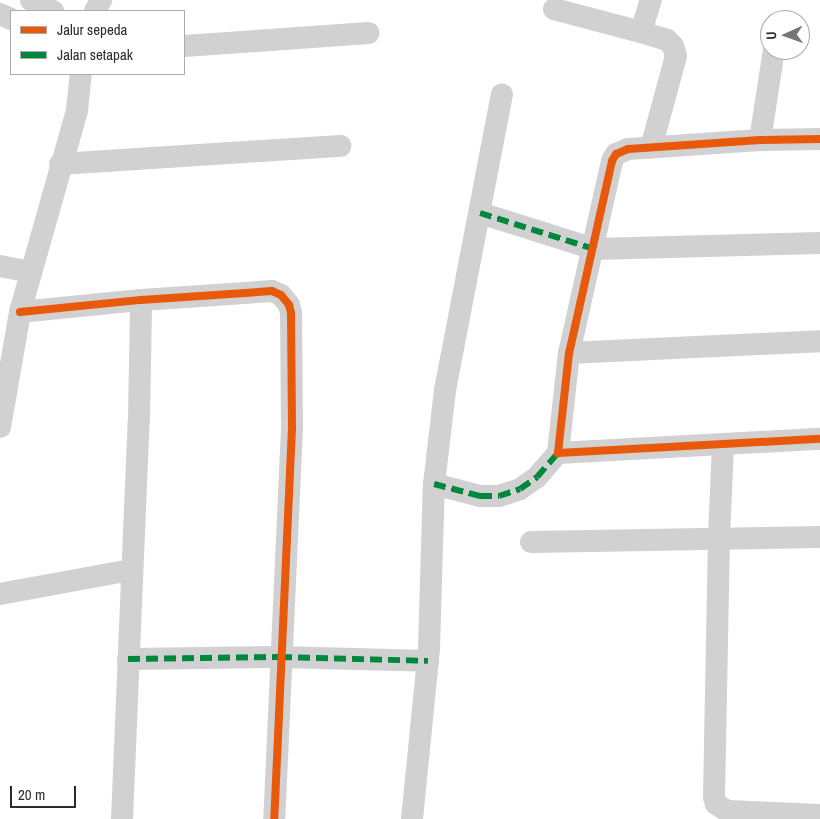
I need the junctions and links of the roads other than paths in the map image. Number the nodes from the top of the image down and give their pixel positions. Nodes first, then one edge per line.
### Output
1 (31, 0) edge
2 (651, 0) edge
3 (554, 9) dead end
4 (51, 10) edge
5 (641, 32) junction
6 (369, 33) dead end
7 (185, 46) edge
8 (772, 60) edge
9 (81, 75) edge
10 (502, 94) dead end
11 (820, 138) edge
12 (760, 140) junction
13 (340, 146) dead end
14 (651, 148) junction
15 (60, 164) junction
16 (480, 213) junction
17 (820, 242) edge
18 (594, 249) junction
19 (0, 266) edge
20 (30, 272) junction
21 (141, 300) junction
22 (20, 312) junction
23 (820, 341) edge
24 (569, 352) junction
25 (0, 427) edge
26 (820, 440) edge
27 (723, 445) junction
28 (558, 453) junction
29 (434, 484) junction
30 (719, 537) junction
31 (820, 537) edge
32 (531, 542) dead end
33 (131, 570) junction
34 (0, 594) edge
35 (280, 657) junction
36 (128, 659) junction
37 (428, 661) junction
38 (820, 813) edge
39 (122, 819) edge
40 (274, 819) edge
41 (412, 819) edge

1 - 4 street
2 - 5 street
3 - 5 street
5 - 14 street
6 - 7 street
8 - 12 street
9 - 15 street
10 - 16 street
11 - 12 street
12 - 14 street
13 - 15 street
14 - 18 street
15 - 20 street
16 - 18 street
16 - 29 street
17 - 18 street
18 - 24 street
19 - 20 street
20 - 22 street
21 - 22 street
21 - 33 street
21 - 35 street
22 - 25 street
23 - 24 street
24 - 28 street
26 - 27 street
27 - 28 street
27 - 30 street
28 - 29 street
29 - 37 street
30 - 31 street
30 - 32 street
30 - 38 street
33 - 34 street
33 - 36 street
35 - 36 street
35 - 37 street
35 - 40 street
36 - 39 street
37 - 41 street

